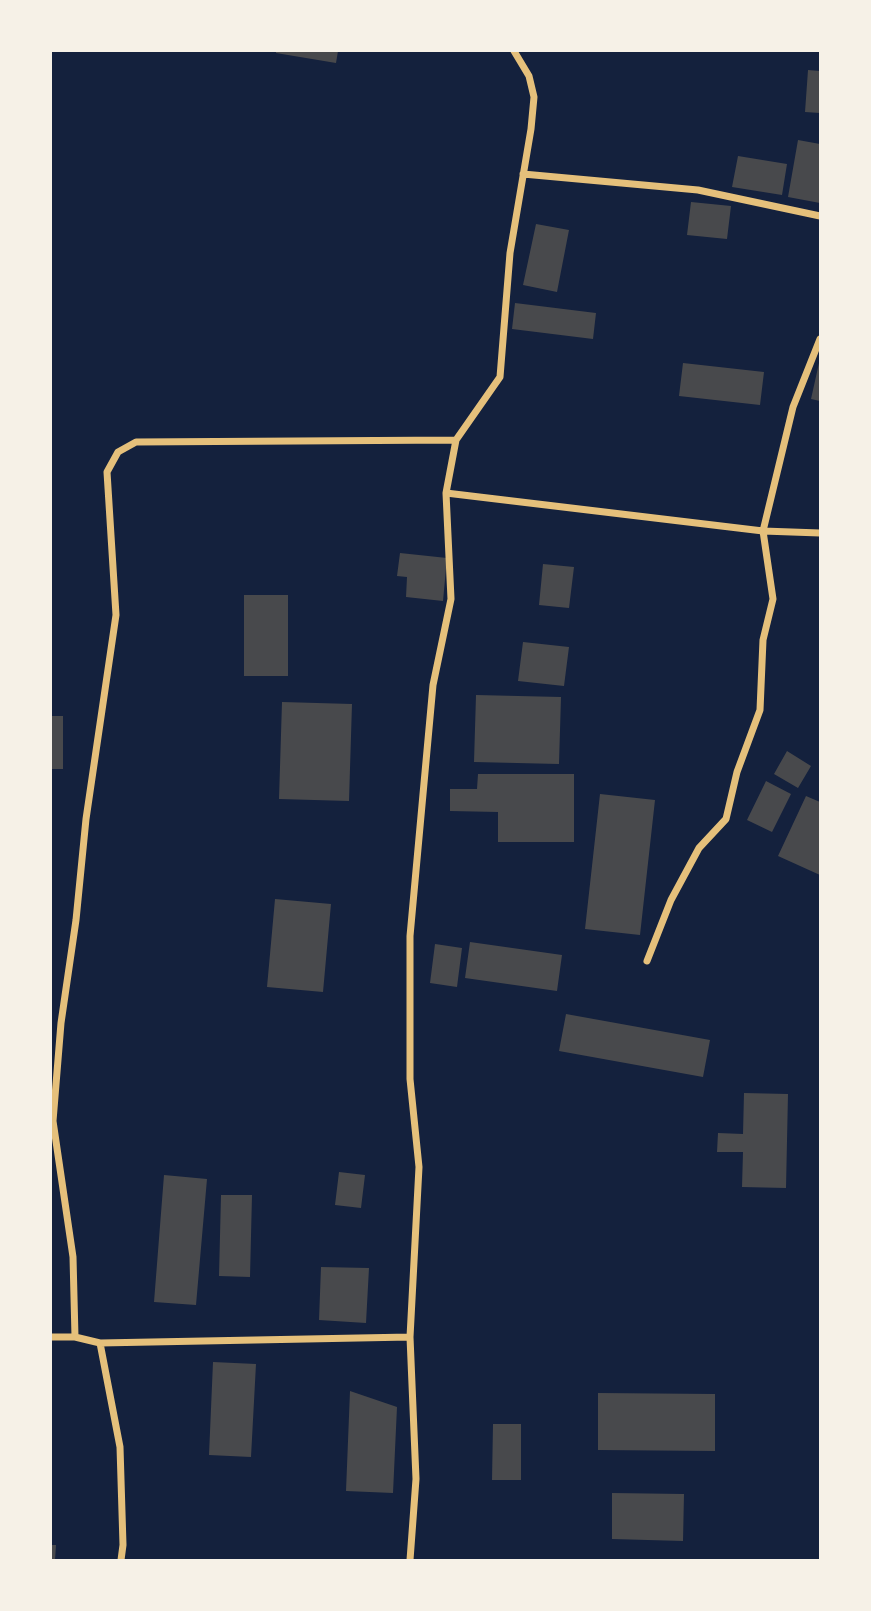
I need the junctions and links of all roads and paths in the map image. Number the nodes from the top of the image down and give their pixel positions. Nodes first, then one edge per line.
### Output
1 (514, 51) edge
2 (523, 174) junction
3 (820, 216) edge
4 (820, 339) edge
5 (456, 440) junction
6 (446, 493) junction
7 (764, 531) junction
8 (820, 533) edge
9 (647, 961) dead end
10 (51, 1023) edge
11 (61, 1023) junction
12 (51, 1337) edge
13 (75, 1337) junction
14 (410, 1337) junction
15 (100, 1343) junction
16 (121, 1560) edge
17 (410, 1560) edge

1 - 2 street
2 - 3 street
2 - 5 street
4 - 7 street
5 - 6 street
5 - 11 street
6 - 7 street
6 - 14 street
7 - 8 street
7 - 9 street
10 - 11 street
11 - 13 street
12 - 13 street
13 - 15 street
14 - 15 street
14 - 17 street
15 - 16 street

